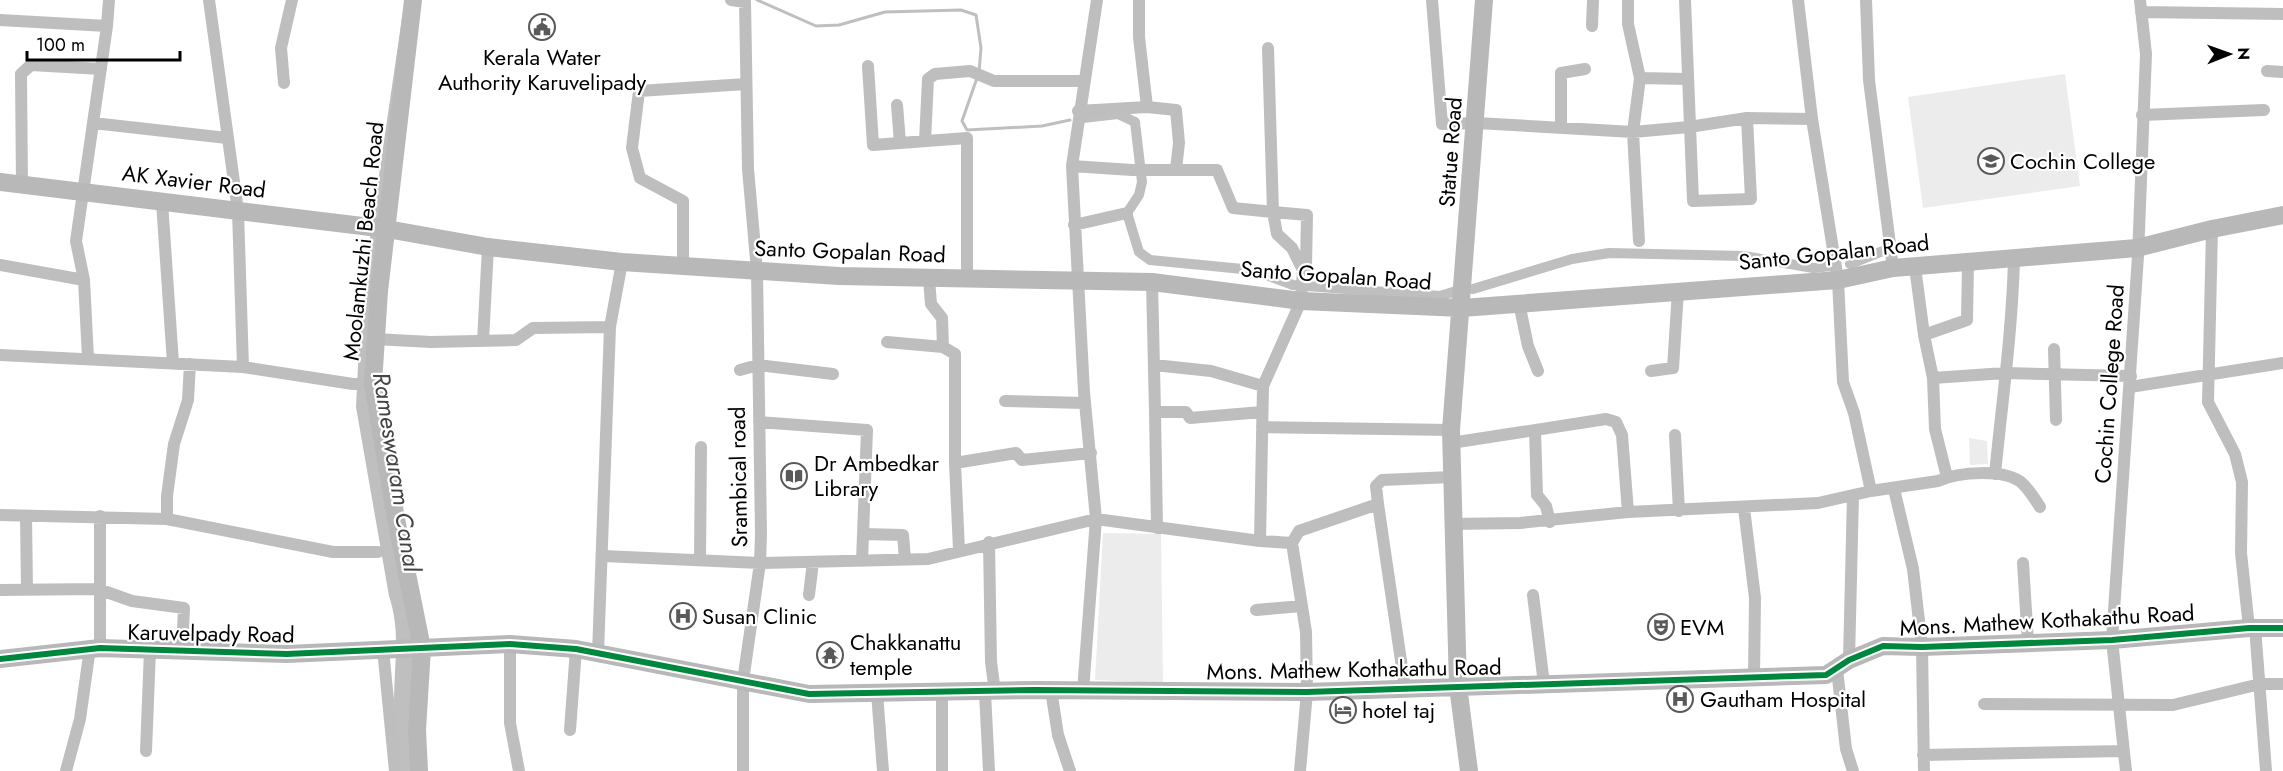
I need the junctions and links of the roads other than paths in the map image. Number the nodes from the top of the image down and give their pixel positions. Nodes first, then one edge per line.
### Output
1 (109, 0) edge
2 (209, 0) edge
3 (292, 0) edge
4 (413, 0) edge
5 (731, 0) edge
6 (1097, 0) edge
7 (1139, 0) edge
8 (1432, 0) edge
9 (1484, 0) edge
10 (1593, 0) edge
11 (1628, 0) edge
12 (1685, 0) edge
13 (1798, 0) edge
14 (1866, 0) edge
15 (2140, 6) edge
16 (2283, 14) edge
17 (0, 20) edge
18 (108, 26) junction
19 (1592, 26) dead end
20 (1268, 48) dead end
21 (868, 66) dead end
22 (101, 69) junction
23 (1585, 69) dead end
24 (2267, 71) dead end
25 (2283, 72) edge
26 (1640, 78) junction
27 (1687, 79) junction
28 (1084, 81) junction
29 (284, 83) dead end
30 (746, 84) junction
31 (897, 105) dead end
32 (1147, 107) junction
33 (2264, 110) dead end
34 (1078, 111) junction
35 (2142, 115) junction
36 (1747, 118) junction
37 (1812, 118) junction
38 (93, 123) junction
39 (1477, 123) junction
40 (1689, 127) junction
41 (1561, 128) junction
42 (1633, 132) junction
43 (227, 138) junction
44 (926, 141) junction
45 (900, 142) junction
46 (1072, 166) junction
47 (1176, 169) junction
48 (0, 182) edge
49 (22, 185) junction
50 (83, 192) junction
51 (162, 202) junction
52 (238, 211) junction
53 (1273, 212) junction
54 (1127, 213) dead end
55 (2283, 215) edge
56 (1074, 225) junction
57 (379, 229) junction
58 (2212, 229) junction
59 (1638, 241) dead end
60 (488, 247) junction
61 (2137, 248) junction
62 (2014, 260) junction
63 (622, 262) junction
64 (1968, 262) junction
65 (0, 265) edge
66 (683, 266) junction
67 (1306, 267) dead end
68 (1915, 267) junction
69 (1893, 268) junction
70 (758, 271) junction
71 (928, 279) junction
72 (84, 280) junction
73 (967, 280) junction
74 (1838, 280) junction
75 (1077, 281) junction
76 (1152, 282) junction
77 (1302, 290) junction
78 (1678, 291) junction
79 (1519, 303) junction
80 (1462, 308) junction
81 (610, 327) junction
82 (1924, 335) junction
83 (374, 339) junction
84 (483, 341) junction
85 (887, 342) dead end
86 (944, 347) junction
87 (2054, 349) dead end
88 (0, 355) edge
89 (88, 358) junction
90 (173, 363) junction
91 (2283, 363) edge
92 (190, 364) junction
93 (758, 365) junction
94 (1154, 365) junction
95 (243, 367) junction
96 (740, 370) dead end
97 (1538, 371) dead end
98 (1651, 371) dead end
99 (2005, 373) junction
100 (833, 374) dead end
101 (2055, 374) junction
102 (2208, 375) junction
103 (1933, 378) junction
104 (2131, 382) junction
105 (373, 384) junction
106 (1263, 386) junction
107 (1005, 401) dead end
108 (1085, 403) junction
109 (1155, 412) junction
110 (1262, 412) junction
111 (2056, 420) dead end
112 (759, 422) junction
113 (1262, 427) junction
114 (1535, 430) junction
115 (1675, 435) dead end
116 (1451, 436) junction
117 (701, 447) dead end
118 (1091, 453) junction
119 (955, 463) junction
120 (1995, 474) junction
121 (1452, 477) junction
122 (1947, 477) junction
123 (1894, 489) junction
124 (1871, 491) junction
125 (1853, 495) junction
126 (1378, 504) junction
127 (2040, 507) dead end
128 (1744, 508) junction
129 (1679, 511) junction
130 (1628, 512) junction
131 (0, 515) edge
132 (26, 516) junction
133 (100, 516) junction
134 (167, 519) junction
135 (1096, 519) junction
136 (1550, 522) junction
137 (1452, 524) junction
138 (1157, 528) junction
139 (863, 534) junction
140 (1260, 541) junction
141 (989, 542) junction
142 (1292, 543) junction
143 (959, 550) junction
144 (378, 552) dead end
145 (603, 556) junction
146 (700, 559) junction
147 (905, 560) junction
148 (862, 561) junction
149 (813, 562) junction
150 (2023, 562) dead end
151 (760, 563) junction
152 (98, 589) junction
153 (0, 590) edge
154 (27, 590) junction
155 (1533, 595) dead end
156 (809, 596) dead end
157 (1302, 606) junction
158 (1256, 610) dead end
159 (2252, 627) junction
160 (2283, 628) edge
161 (2112, 640) junction
162 (510, 644) junction
163 (2028, 644) junction
164 (1922, 647) junction
165 (95, 648) junction
166 (385, 649) junction
167 (420, 649) junction
168 (576, 649) junction
169 (150, 650) junction
170 (182, 651) junction
171 (598, 653) junction
172 (0, 659) edge
173 (1843, 664) junction
174 (1755, 677) junction
175 (743, 681) junction
176 (1544, 684) junction
177 (2260, 684) junction
178 (2283, 684) edge
179 (1458, 686) junction
180 (1404, 688) junction
181 (1051, 690) junction
182 (1083, 691) junction
183 (990, 692) junction
184 (1307, 692) junction
185 (877, 693) junction
186 (942, 693) junction
187 (2118, 703) junction
188 (1984, 704) dead end
189 (570, 730) dead end
190 (146, 751) dead end
191 (2123, 751) junction
192 (1923, 755) junction
193 (66, 771) edge
194 (395, 771) edge
195 (419, 771) edge
196 (519, 771) edge
197 (743, 771) edge
198 (883, 771) edge
199 (942, 771) edge
200 (990, 771) edge
201 (1070, 771) edge
202 (1300, 771) edge
203 (1469, 771) edge
204 (1853, 771) edge
205 (1924, 771) edge
206 (2126, 771) edge
207 (2266, 771) edge

1 - 18 street
2 - 43 street
3 - 29 street
4 - 57 street, Moolamkuzhi Beach Road
5 - 30 street, Srambical road
6 - 28 street
7 - 32 street
8 - 39 street
9 - 39 street, Statue Road
10 - 19 street
11 - 26 street
12 - 27 street
13 - 37 street
14 - 69 street
15 - 16 street
15 - 35 street, Cochin College Road
17 - 18 street
18 - 22 street
20 - 53 street
21 - 45 street
22 - 38 street
22 - 49 street
23 - 41 street
24 - 25 street
26 - 27 street
26 - 42 street
27 - 40 street
28 - 34 street
28 - 44 street
30 - 66 street
30 - 70 street, Srambical road
31 - 45 street
32 - 34 street
32 - 47 street
33 - 35 street
34 - 46 street
35 - 61 street, Cochin College Road
36 - 37 street
36 - 40 street
36 - 40 street
37 - 74 street
38 - 43 street
38 - 50 street
39 - 41 street
39 - 80 street, Statue Road
40 - 42 street
41 - 42 street
42 - 59 street
43 - 52 street
44 - 45 street
44 - 73 street
46 - 47 street
46 - 56 street
47 - 53 street
48 - 49 street, AK Xavier Road
49 - 50 street, AK Xavier Road
50 - 51 street, AK Xavier Road
50 - 72 street
51 - 52 street, AK Xavier Road
51 - 90 street
52 - 57 street, AK Xavier Road
52 - 95 street
53 - 67 street
53 - 77 street
54 - 56 street
55 - 58 street, Santo Gopalan Road
56 - 75 street
57 - 60 street, Santo Gopalan Road
57 - 83 street, Moolamkuzhi Beach Road
58 - 61 street, Santo Gopalan Road
58 - 102 street
60 - 63 street, Santo Gopalan Road
60 - 84 street
61 - 62 street, Santo Gopalan Road
61 - 104 street, Cochin College Road
62 - 64 street, Santo Gopalan Road
62 - 99 street
63 - 66 street, Santo Gopalan Road
63 - 81 street
64 - 68 street, Santo Gopalan Road
64 - 82 street
65 - 72 street
66 - 70 street, Santo Gopalan Road
68 - 69 street, Santo Gopalan Road
68 - 82 street
69 - 74 street, Santo Gopalan Road
70 - 71 street, Santo Gopalan Road
70 - 93 street, Srambical road
71 - 73 street, Santo Gopalan Road
71 - 86 street
72 - 89 street
73 - 75 street, Santo Gopalan Road
74 - 78 street, Santo Gopalan Road
74 - 124 street
75 - 76 street, Santo Gopalan Road
75 - 108 street
76 - 77 street, Santo Gopalan Road
76 - 94 street
77 - 80 street, Santo Gopalan Road
77 - 106 street
78 - 79 street, Santo Gopalan Road
78 - 98 street
79 - 80 street, Santo Gopalan Road
79 - 97 street
80 - 116 street, Statue Road
81 - 84 street
81 - 145 street
82 - 103 street
83 - 84 street
83 - 105 street, Moolamkuzhi Beach Road
85 - 86 street
86 - 119 street
87 - 101 street
88 - 89 street
89 - 90 street
90 - 92 street
91 - 102 street
92 - 95 street
92 - 134 street
93 - 96 street
93 - 100 street
93 - 112 street, Srambical road
94 - 106 street
94 - 109 street
95 - 105 street
99 - 101 street
99 - 103 street
99 - 120 street
101 - 104 street
101 - 111 street
102 - 104 street
102 - 159 street
103 - 122 street
104 - 161 street, Cochin College Road
105 - 167 street, Moolamkuzhi Beach Road
106 - 110 street
107 - 108 street
108 - 118 street
109 - 110 street
109 - 138 street
110 - 113 street
112 - 139 street
112 - 151 street, Srambical road
113 - 116 street
113 - 140 street
114 - 116 street
114 - 130 street
114 - 136 street
115 - 129 street
116 - 121 street, Statue Road
117 - 146 street
118 - 119 street
118 - 135 street
119 - 143 street
120 - 122 street
120 - 127 street
121 - 126 street
121 - 137 street, Statue Road
122 - 123 street
123 - 124 street
123 - 164 street
124 - 125 street
125 - 128 street
125 - 173 street
126 - 142 street
126 - 180 street
128 - 129 street
128 - 174 street
129 - 130 street
130 - 136 street
131 - 132 street
132 - 133 street
132 - 154 street
133 - 134 street
133 - 152 street
134 - 144 street
135 - 138 street
135 - 141 street
135 - 182 street
136 - 137 street
137 - 179 street, Statue Road
138 - 140 street
139 - 147 street
139 - 148 street
140 - 142 street
141 - 143 street
141 - 183 street
142 - 157 street
143 - 147 street
145 - 146 street
145 - 171 street
146 - 151 street
147 - 148 street
148 - 149 street
149 - 151 street
149 - 156 street
150 - 163 street
151 - 175 street, Srambical road
152 - 154 street
152 - 165 street
152 - 170 street
153 - 154 street
155 - 176 street
157 - 158 street
157 - 184 street
159 - 160 street, Mons. Mathew Kothakathu Road
159 - 161 street, Mons. Mathew Kothakathu Road
159 - 177 street
161 - 163 street, Mons. Mathew Kothakathu Road
161 - 187 street, Cochin College Road
162 - 167 street, Mons. Mathew Kothakathu Road
162 - 168 street, Mons. Mathew Kothakathu Road
162 - 196 street
163 - 164 street, Mons. Mathew Kothakathu Road
164 - 173 street, Mons. Mathew Kothakathu Road
164 - 192 street
165 - 169 street, Karuvelpady Road
165 - 172 street, Karuvelpady Road
165 - 193 street
166 - 167 street, Karuvelpady Road
166 - 170 street, Karuvelpady Road
166 - 194 street
167 - 195 street, Moolamkuzhi Beach Road
168 - 171 street, Mons. Mathew Kothakathu Road
168 - 189 street
169 - 170 street, Karuvelpady Road
169 - 190 street
171 - 175 street, Mons. Mathew Kothakathu Road
173 - 174 street, Mons. Mathew Kothakathu Road
173 - 204 street
174 - 176 street, Mons. Mathew Kothakathu Road
175 - 185 street, Mons. Mathew Kothakathu Road
175 - 197 street, Srambical road
176 - 179 street, Mons. Mathew Kothakathu Road
177 - 178 street
177 - 187 street
177 - 207 street
179 - 180 street, Mons. Mathew Kothakathu Road
179 - 203 street, Statue Road
180 - 184 street, Mons. Mathew Kothakathu Road
181 - 182 street, Mons. Mathew Kothakathu Road
181 - 183 street, Mons. Mathew Kothakathu Road
181 - 201 street
182 - 184 street, Mons. Mathew Kothakathu Road
183 - 186 street, Mons. Mathew Kothakathu Road
183 - 200 street
184 - 202 street
185 - 186 street, Mons. Mathew Kothakathu Road
185 - 198 street
186 - 199 street
187 - 188 street
187 - 191 street, Cochin College Road
191 - 192 street
191 - 206 street, Cochin College Road
192 - 205 street

